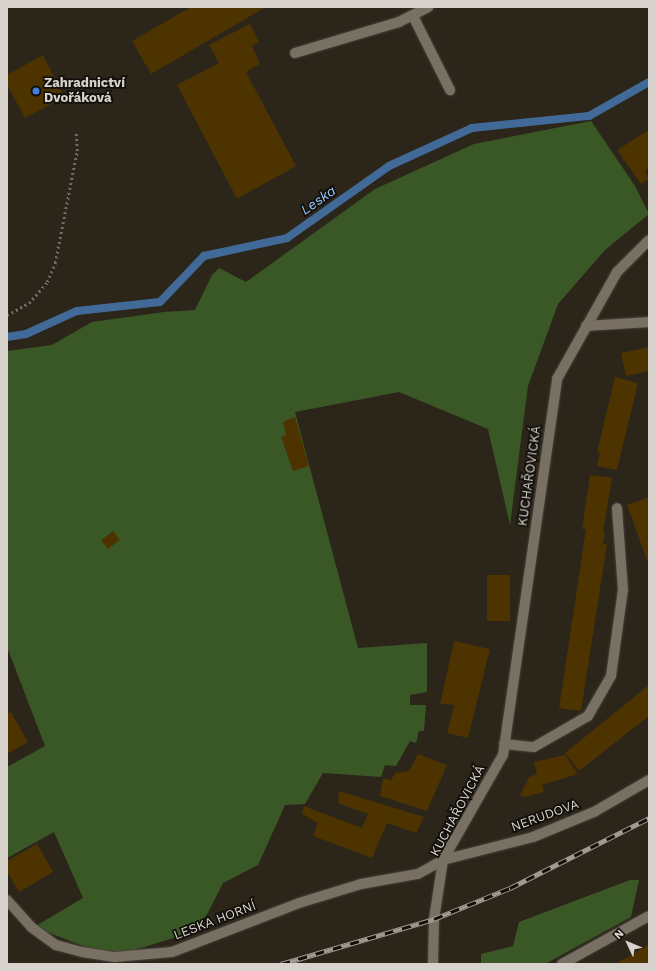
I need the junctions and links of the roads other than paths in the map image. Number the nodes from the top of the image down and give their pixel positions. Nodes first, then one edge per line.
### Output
1 (428, 7) edge
2 (413, 16) junction
3 (295, 53) dead end
4 (450, 90) dead end
5 (649, 240) edge
6 (649, 322) edge
7 (586, 326) junction
8 (617, 508) dead end
9 (504, 744) junction
10 (649, 780) edge
11 (444, 860) junction
12 (7, 900) edge
13 (649, 916) edge
14 (433, 964) edge
15 (562, 964) edge

1 - 2 street
2 - 3 street
2 - 4 street
5 - 7 street, KUCHAŘOVICKÁ
6 - 7 street
7 - 9 street, KUCHAŘOVICKÁ
8 - 9 street
9 - 11 street, KUCHAŘOVICKÁ
10 - 11 street, NERUDOVA
11 - 12 street, LESKA HORNÍ
11 - 14 street, KUCHAŘOVICKÁ
13 - 15 street

